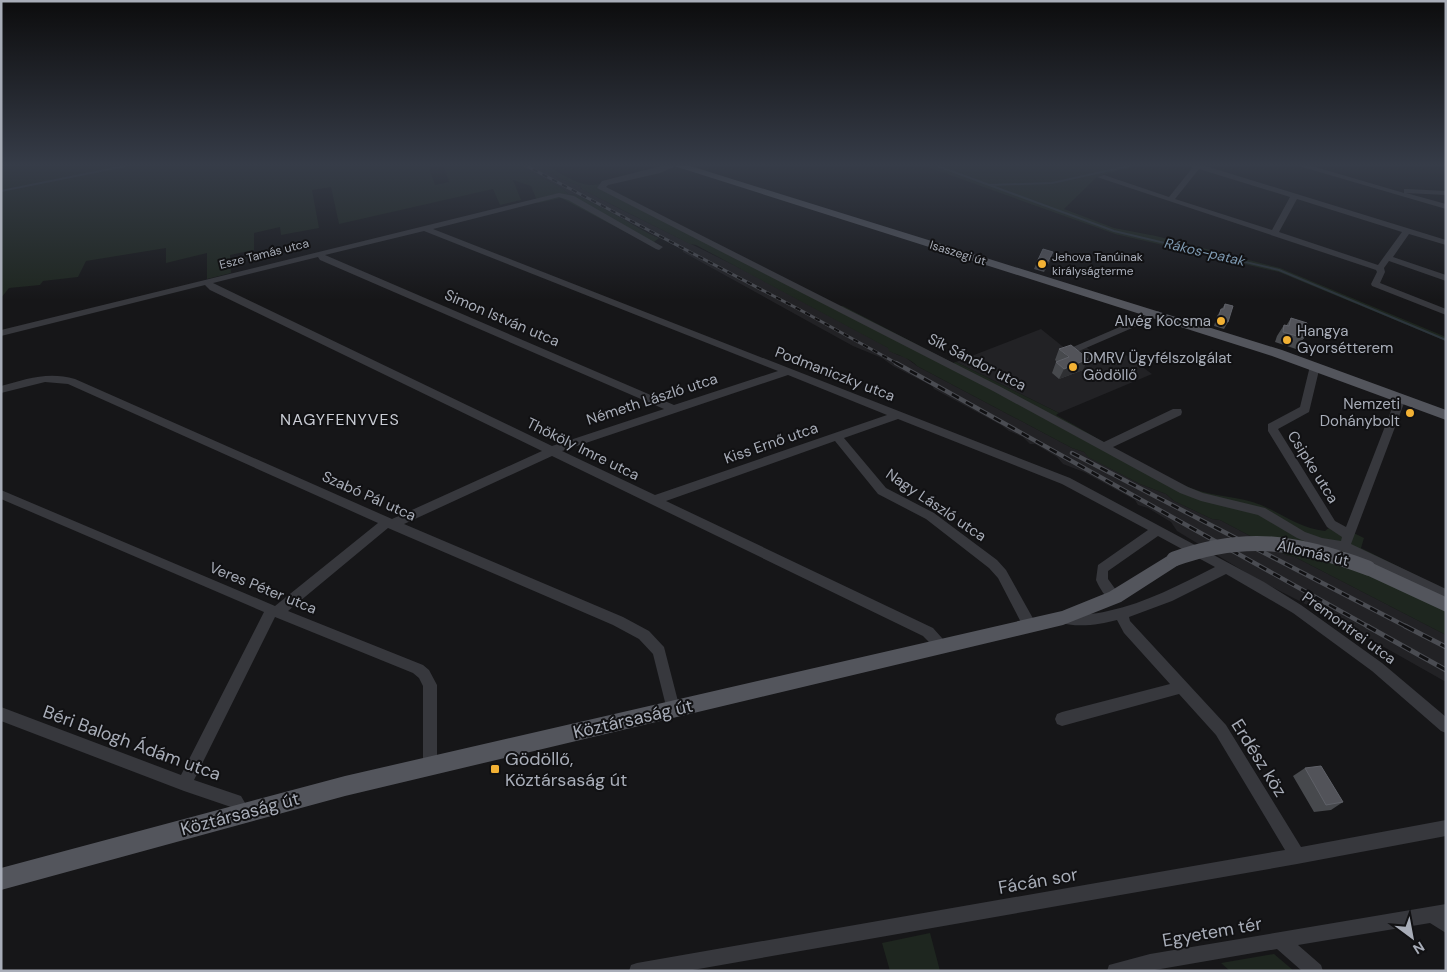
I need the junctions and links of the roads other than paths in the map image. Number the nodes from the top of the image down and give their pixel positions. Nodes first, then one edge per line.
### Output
1 (503, 209) edge
2 (592, 209) edge
3 (641, 209) edge
4 (818, 209) edge
5 (1202, 209) edge
6 (1287, 209) edge
7 (1337, 209) edge
8 (424, 228) junction
9 (1407, 231) junction
10 (1274, 233) junction
11 (1446, 243) edge
12 (659, 246) dead end
13 (319, 253) junction
14 (1388, 258) junction
15 (1380, 268) junction
16 (1446, 278) edge
17 (207, 282) junction
18 (1446, 312) edge
19 (1157, 314) junction
20 (1, 333) edge
21 (1069, 352) edge
22 (1315, 366) junction
23 (787, 372) junction
24 (1, 390) edge
25 (1400, 398) junction
26 (674, 409) junction
27 (1177, 412) dead end
28 (898, 415) junction
29 (1446, 415) edge
30 (836, 436) junction
31 (1106, 446) junction
32 (555, 451) junction
33 (1, 494) edge
34 (654, 500) junction
35 (390, 523) junction
36 (1158, 530) junction
37 (1347, 541) junction
38 (1174, 559) joint
39 (1226, 568) junction
40 (1446, 595) edge
41 (1115, 597) junction
42 (1446, 604) edge
43 (274, 611) junction
44 (1122, 613) junction
45 (1063, 618) junction
46 (1030, 626) junction
47 (943, 647) junction
48 (1181, 687) junction
49 (673, 709) junction
50 (1, 714) edge
51 (1062, 719) dead end
52 (1446, 726) edge
53 (430, 767) junction
54 (184, 784) junction
55 (243, 813) junction
56 (1446, 828) edge
57 (1297, 856) junction
58 (1, 879) edge
59 (1439, 913) edge
60 (1446, 925) edge
61 (1280, 940) junction
62 (1151, 966) edge
63 (637, 971) edge
64 (1115, 971) edge
65 (1315, 971) edge

1 - 8 street, Esze Tamás utca
2 - 12 street, Esze Tamás utca
3 - 31 street, Sík Sándor utca
4 - 19 main road, Isaszegi út
5 - 10 street
6 - 10 street
7 - 9 street
8 - 13 street, Esze Tamás utca
8 - 23 street, Podmaniczky utca
9 - 11 street
9 - 14 street
10 - 15 street
13 - 17 street, Esze Tamás utca
13 - 26 street, Simon István utca
14 - 15 street
14 - 16 street
15 - 18 street
17 - 20 street, Esze Tamás utca
17 - 32 street, Thököly Imre utca
19 - 21 street
19 - 22 main road, Isaszegi út
22 - 25 main road, Isaszegi út
22 - 37 street, Csipke utca
23 - 26 street, Németh László utca
23 - 28 street, Podmaniczky utca
24 - 35 street, Szabó Pál utca
25 - 29 main road, Isaszegi út
25 - 37 street
26 - 32 street, Németh László utca
27 - 31 street
28 - 30 street, Kiss Ernő utca
28 - 36 street, Podmaniczky utca
30 - 34 street, Kiss Ernő utca
30 - 46 street, Nagy László utca
31 - 37 street, Sík Sándor utca
32 - 34 street, Thököly Imre utca
32 - 35 street, Németh László utca
33 - 43 street, Veres Péter utca
34 - 47 street, Thököly Imre utca
35 - 43 street, Németh László utca
35 - 49 street, Szabó Pál utca
36 - 39 street, Podmaniczky utca
36 - 41 street
37 - 40 street, Állomás út
38 - 41 main road, Köztársaság út
38 - 42 main road, Állomás út, bridge
39 - 44 street, Köztársaság út
39 - 52 street, Premontrei utca
41 - 45 main road, Köztársaság út
43 - 53 street, Veres Péter utca
43 - 54 street, Németh László utca
44 - 45 street, Köztársaság út
44 - 48 street, Erdész köz
45 - 46 main road, Köztársaság út
46 - 47 main road, Köztársaság út
47 - 49 main road, Köztársaság út
48 - 51 street
48 - 57 street, Erdész köz
49 - 53 main road, Köztársaság út
50 - 54 street, Béri Balogh Ádám utca
53 - 55 main road, Köztársaság út
54 - 55 street, Béri Balogh Ádám utca
55 - 58 main road, Köztársaság út
56 - 57 street, Fácán sor
57 - 63 street, Fácán sor
59 - 60 street, Egyetem tér
59 - 61 street, Egyetem tér
61 - 62 street, Egyetem tér
61 - 65 street, Egyetem tér
62 - 64 street, Egyetem tér

